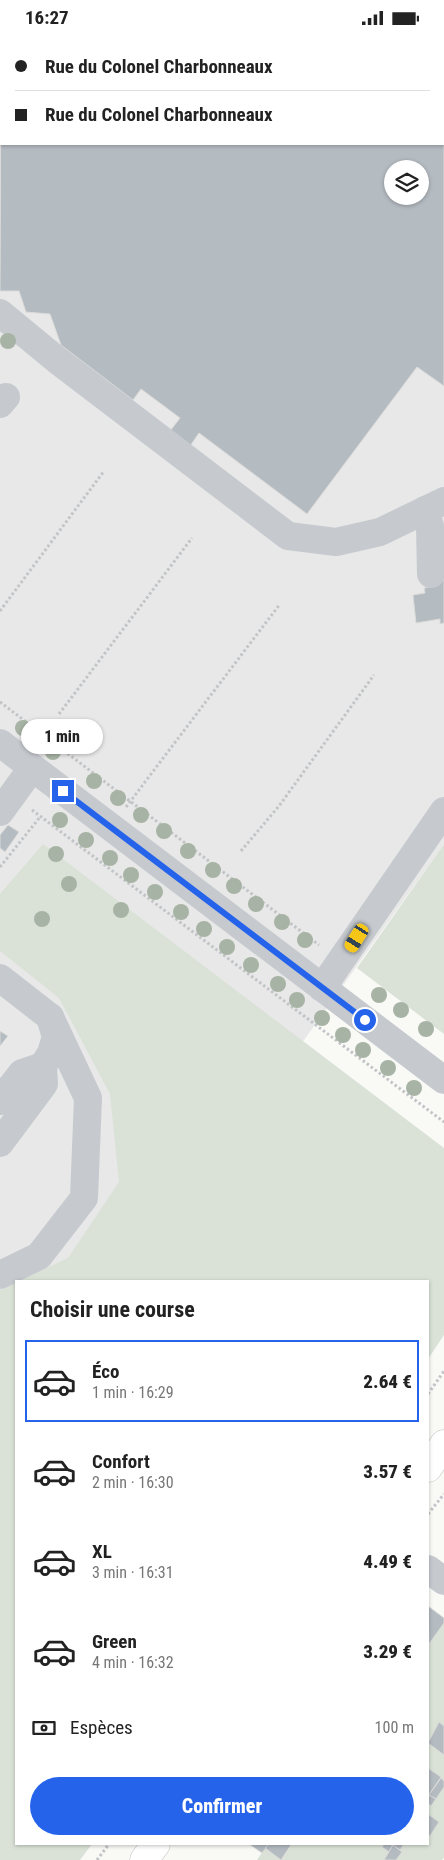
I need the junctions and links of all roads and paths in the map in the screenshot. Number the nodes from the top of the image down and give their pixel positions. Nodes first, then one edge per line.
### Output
1 (0, 313) edge
2 (104, 471) dead end
3 (434, 506) edge
4 (192, 538) dead end
5 (430, 574) dead end
6 (280, 604) dead end
7 (0, 611) edge
8 (374, 675) dead end
9 (0, 702) edge
10 (59, 714) dead end
11 (0, 743) edge
12 (32, 768) junction
13 (131, 801) junction
14 (6, 803) edge
15 (444, 811) edge
16 (40, 817) junction
17 (111, 827) junction
18 (241, 851) dead end
19 (0, 867) edge
20 (342, 962) junction
21 (0, 978) edge
22 (322, 988) junction
23 (50, 1017) junction
24 (43, 1066) junction
25 (444, 1080) edge
26 (0, 1101) edge
27 (444, 1122) edge
28 (0, 1143) edge
29 (0, 1275) edge
30 (444, 1371) edge
31 (429, 1393) edge
32 (444, 1444) edge
33 (429, 1466) edge
34 (444, 1494) edge
35 (429, 1513) edge
36 (429, 1570) edge
37 (444, 1581) edge
38 (107, 1845) edge
39 (155, 1845) edge
40 (97, 1860) edge
41 (144, 1860) edge

1 - 3 street
2 - 7 path
3 - 5 street
4 - 10 path
6 - 13 path
8 - 18 path
9 - 13 path
11 - 12 street
12 - 14 street
12 - 17 street
13 - 17 path
13 - 20 path
14 - 16 path
15 - 20 street
16 - 19 path
16 - 27 path
17 - 22 street
20 - 22 street
21 - 23 street
22 - 25 street
23 - 24 street
23 - 29 street
24 - 26 street
24 - 28 street
30 - 31 path
32 - 33 main road
34 - 35 path
36 - 37 street
38 - 40 path
39 - 41 main road

